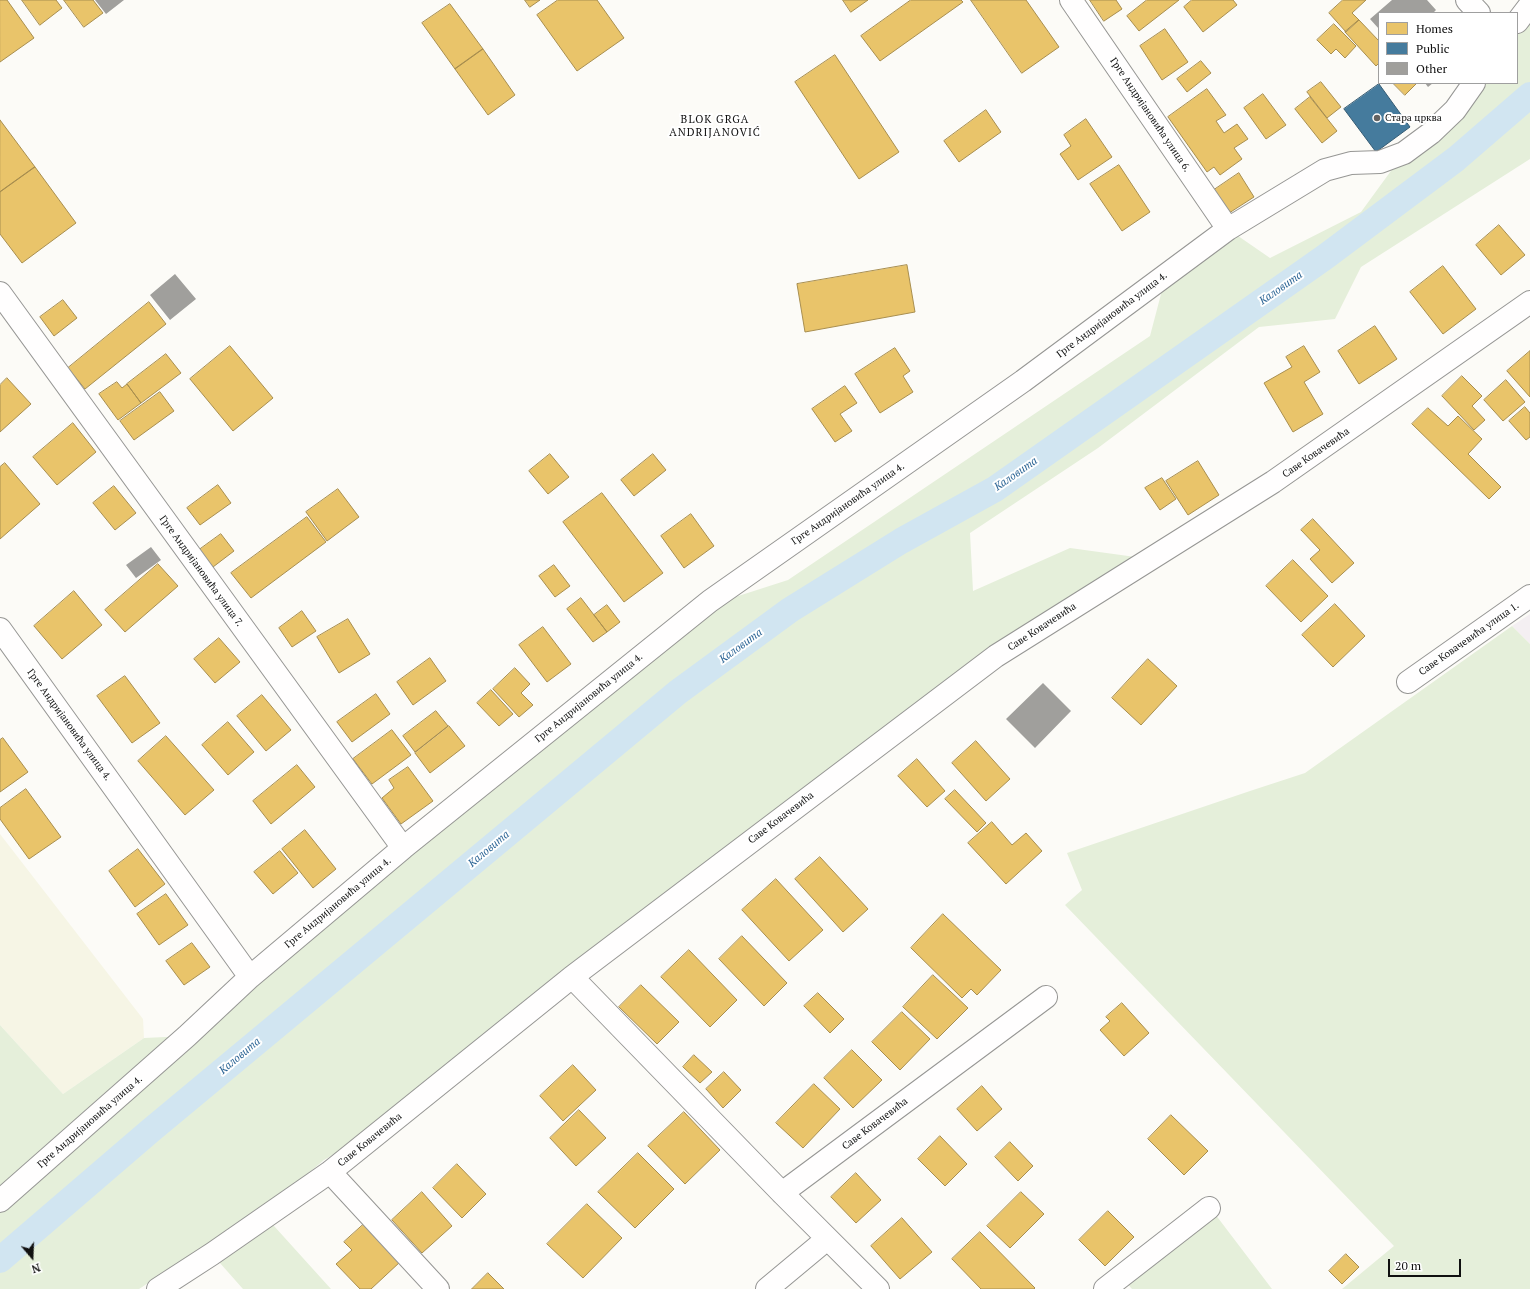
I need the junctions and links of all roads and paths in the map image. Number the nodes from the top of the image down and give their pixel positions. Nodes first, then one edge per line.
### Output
1 (1071, 0) edge
2 (1467, 0) edge
3 (1530, 6) edge
4 (1478, 12) edge
5 (1518, 21) edge
6 (1473, 84) edge
7 (1228, 229) junction
8 (0, 293) edge
9 (1530, 302) edge
10 (1530, 596) edge
11 (0, 629) edge
12 (1408, 682) dead end
13 (403, 848) junction
14 (250, 977) junction
15 (572, 977) junction
16 (1046, 997) dead end
17 (330, 1172) junction
18 (782, 1194) junction
19 (0, 1201) edge
20 (1210, 1208) dead end
21 (827, 1239) junction
22 (158, 1289) edge
23 (438, 1289) edge
24 (767, 1289) edge
25 (878, 1289) edge
26 (1105, 1289) edge

1 - 7 street, Грге Андријановића улица 6.
2 - 4 street
3 - 5 street
6 - 7 street, Грге Андријановића улица 4.
7 - 13 street, Грге Андријановића улица 4.
8 - 13 street, Грге Андријановића улица 7.
9 - 15 street, Саве Ковачевића
10 - 12 street, Саве Ковачевића улица 1.
11 - 14 street, Грге Андријановића улица 4.
13 - 14 street, Грге Андријановића улица 4.
14 - 19 street, Грге Андријановића улица 4.
15 - 17 street, Саве Ковачевића
15 - 18 street
16 - 18 street, Саве Ковачевића
17 - 22 street, Саве Ковачевића
17 - 23 street
18 - 21 street
20 - 26 street
21 - 24 street
21 - 25 street

